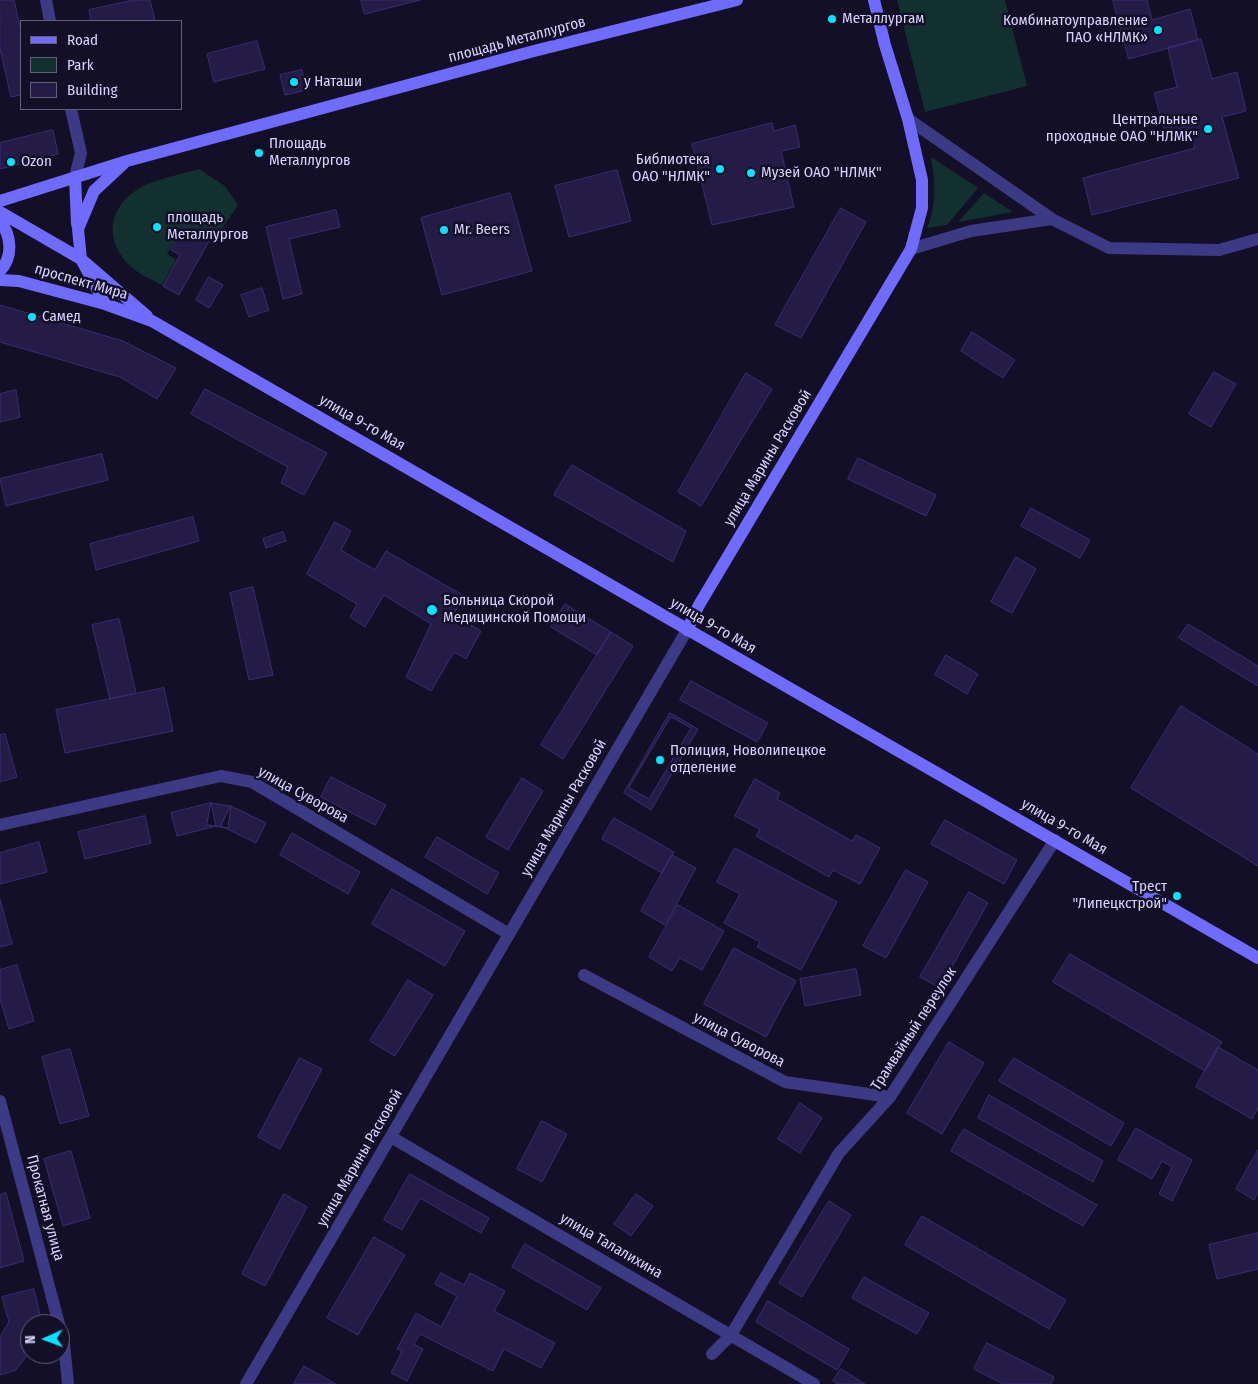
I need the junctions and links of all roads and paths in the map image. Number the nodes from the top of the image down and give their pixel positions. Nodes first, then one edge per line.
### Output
1 (46, 0) edge
2 (737, 0) edge
3 (874, 0) edge
4 (50, 20) edge
5 (71, 110) edge
6 (908, 119) junction
7 (127, 161) junction
8 (75, 177) junction
9 (0, 201) edge
10 (0, 212) edge
11 (1052, 219) junction
12 (0, 221) edge
13 (78, 229) junction
14 (1258, 239) edge
15 (911, 249) junction
16 (81, 259) junction
17 (0, 271) edge
18 (0, 280) edge
19 (105, 304) junction
20 (152, 321) junction
21 (687, 630) junction
22 (0, 825) edge
23 (1055, 840) junction
24 (509, 934) junction
25 (1258, 958) edge
26 (584, 976) dead end
27 (890, 1097) junction
28 (0, 1101) edge
29 (392, 1137) junction
30 (56, 1314) edge
31 (731, 1335) junction
32 (712, 1354) dead end
33 (66, 1364) edge
34 (68, 1384) edge
35 (246, 1384) edge
36 (814, 1384) edge

1 - 4 street
2 - 7 main road, площадь Металлургов
3 - 6 main road
5 - 8 street, площадь Металлургов
6 - 11 street
6 - 15 main road
7 - 8 main road
7 - 13 main road, площадь Металлургов
8 - 9 main road
8 - 13 main road, площадь Металлургов
10 - 16 main road
11 - 14 street
11 - 15 street
12 - 17 main road
13 - 16 main road, площадь Металлургов
15 - 21 main road, улица Марины Расковой
16 - 19 main road, площадь Металлургов
16 - 20 main road
18 - 19 main road, проспект Мира
19 - 20 main road, проспект Мира
20 - 21 main road, улица 9-го Мая
21 - 23 main road, улица 9-го Мая
21 - 24 street, улица Марины Расковой
22 - 24 street, улица Суворова
23 - 25 main road, улица 9-го Мая
23 - 27 street, Трамвайный переулок
24 - 29 street, улица Марины Расковой
26 - 27 street, улица Суворова
27 - 31 street, Трамвайный переулок
28 - 30 street, Прокатная улица
29 - 31 street, улица Талалихина
29 - 35 street, улица Марины Расковой
31 - 32 street, Трамвайный переулок
31 - 36 street, улица Талалихина
33 - 34 street

